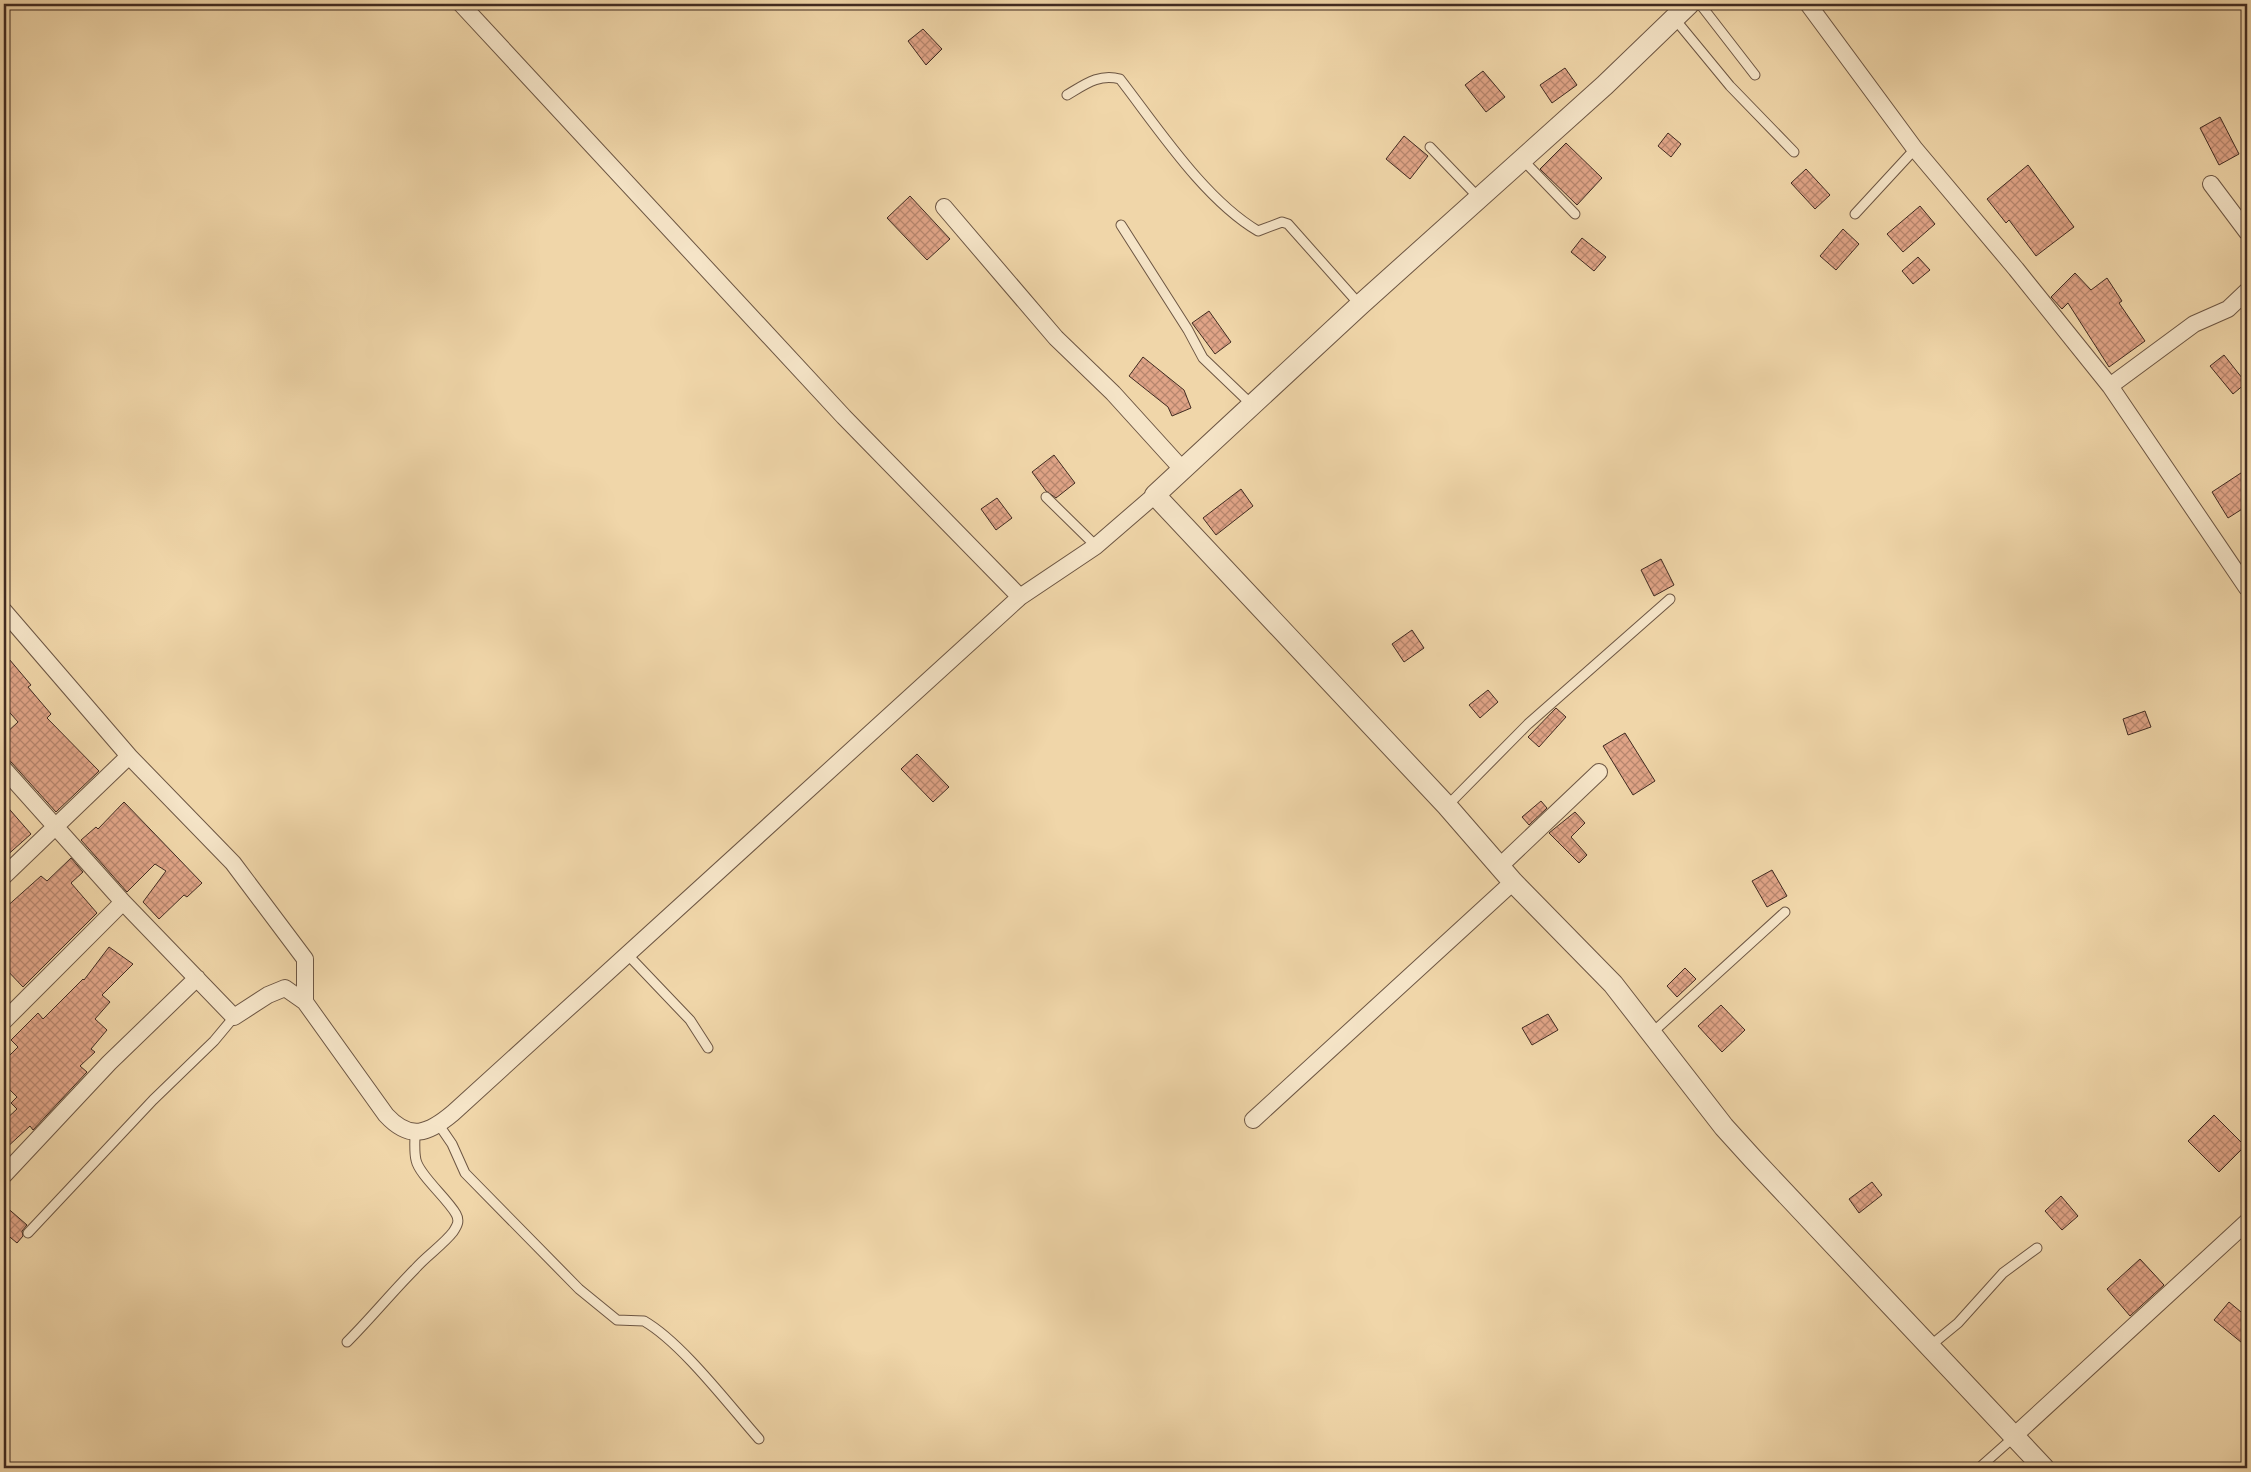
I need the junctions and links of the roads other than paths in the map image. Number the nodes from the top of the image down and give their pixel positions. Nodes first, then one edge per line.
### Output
1 (461, 4) edge
2 (1689, 4) edge
3 (1700, 4) edge
4 (1808, 4) edge
5 (1674, 18) junction
6 (1755, 75) dead end
7 (1067, 95) dead end
8 (1430, 147) dead end
9 (1915, 149) junction
10 (1794, 152) dead end
11 (1522, 159) junction
12 (2211, 184) dead end
13 (1480, 199) junction
14 (944, 207) dead end
15 (1575, 214) dead end
16 (1855, 214) dead end
17 (1121, 225) dead end
18 (2247, 232) edge
19 (2247, 291) edge
20 (1360, 304) junction
21 (2110, 386) junction
22 (1251, 404) junction
23 (1182, 469) junction
24 (1155, 495) junction
25 (1046, 497) dead end
26 (1096, 546) junction
27 (2247, 588) edge
28 (1020, 597) junction
29 (1670, 599) dead end
30 (4, 611) edge
31 (129, 756) junction
32 (4, 769) edge
33 (1598, 772) dead end
34 (1447, 806) junction
35 (54, 826) junction
36 (1500, 866) junction
37 (4, 876) edge
38 (1513, 882) junction
39 (123, 902) junction
40 (1785, 912) dead end
41 (627, 954) junction
42 (197, 978) junction
43 (305, 1002) junction
44 (234, 1017) junction
45 (4, 1021) edge
46 (1653, 1032) junction
47 (708, 1048) dead end
48 (1253, 1120) dead end
49 (439, 1125) junction
50 (415, 1133) junction
51 (4, 1175) edge
52 (2247, 1222) edge
53 (28, 1233) dead end
54 (2037, 1248) dead end
55 (347, 1342) dead end
56 (1930, 1346) junction
57 (2014, 1436) junction
58 (759, 1439) dead end
59 (1979, 1468) edge
60 (2044, 1468) edge

1 - 28 street
2 - 5 street
3 - 6 lane
4 - 9 street
5 - 10 lane
5 - 11 street
7 - 20 lane
8 - 13 lane
9 - 16 lane
9 - 21 street
11 - 13 street
11 - 15 lane
12 - 18 street
13 - 20 street
14 - 23 street
17 - 22 lane
19 - 21 street
20 - 22 street
21 - 27 street
22 - 23 street
23 - 24 street
24 - 26 street
24 - 34 street
25 - 26 lane
26 - 28 street
28 - 41 street
29 - 34 lane
30 - 31 street
31 - 35 street
31 - 43 street
32 - 35 street
33 - 36 street
34 - 36 street
35 - 37 street
35 - 39 street
36 - 38 street
38 - 46 street
38 - 48 street
39 - 42 street
39 - 45 street
40 - 46 lane
41 - 47 lane
41 - 49 street
42 - 44 street
42 - 51 street
43 - 44 street
43 - 50 street
44 - 53 lane
46 - 56 street
49 - 50 street
49 - 58 lane
50 - 55 lane
52 - 57 street
54 - 56 lane
56 - 57 street
57 - 59 lane
57 - 60 street

